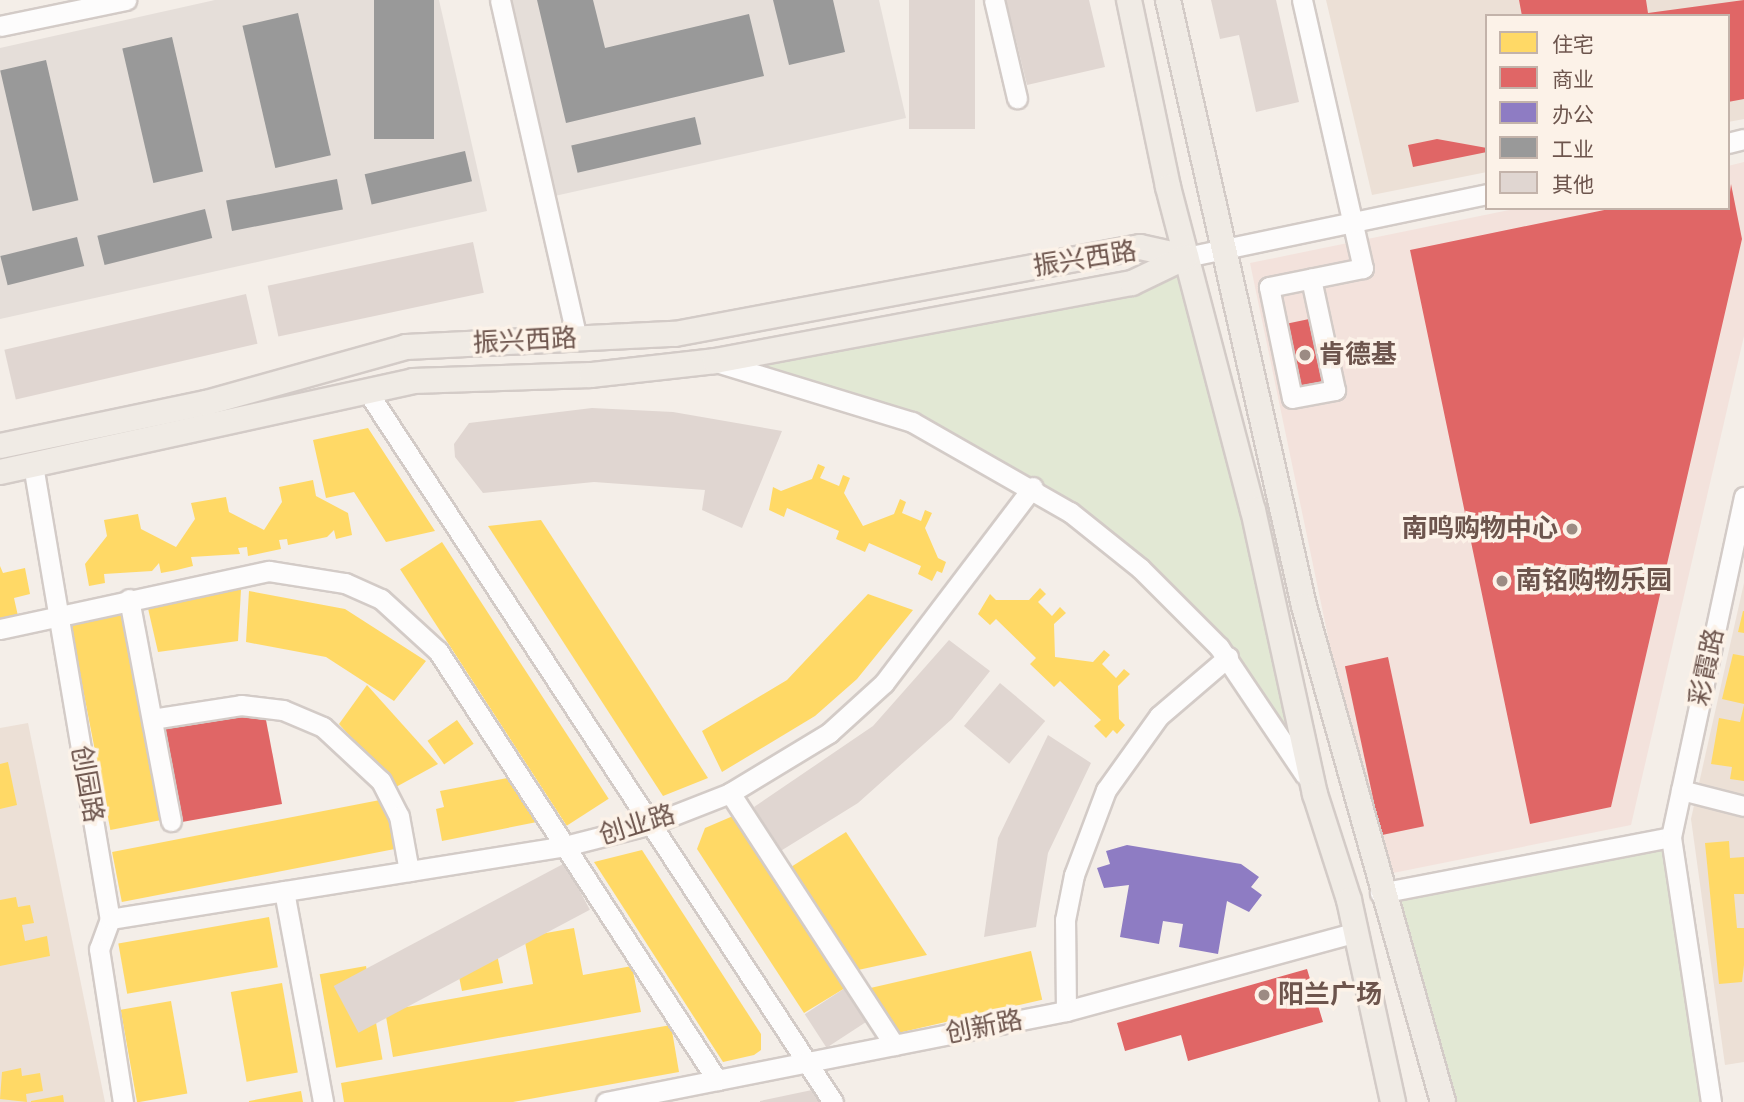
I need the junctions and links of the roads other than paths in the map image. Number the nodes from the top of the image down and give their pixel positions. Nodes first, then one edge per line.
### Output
1 (126, 0) edge
2 (500, 0) edge
3 (994, 0) edge
4 (1129, 0) edge
5 (1168, 0) edge
6 (1302, 0) edge
7 (0, 26) edge
8 (1017, 98) dead end
9 (1485, 194) edge
10 (1353, 221) junction
11 (1224, 246) junction
12 (1186, 257) junction
13 (1311, 279) junction
14 (577, 338) junction
15 (715, 361) junction
16 (367, 391) junction
17 (0, 446) edge
18 (33, 465) junction
19 (0, 472) edge
20 (1033, 487) junction
21 (1744, 497) edge
22 (129, 599) junction
23 (58, 614) junction
24 (0, 629) edge
25 (1228, 657) junction
26 (152, 719) junction
27 (1681, 790) junction
28 (730, 793) junction
29 (1315, 794) junction
30 (1744, 806) edge
31 (171, 821) dead end
32 (651, 824) junction
33 (1671, 837) junction
34 (565, 846) junction
35 (409, 871) junction
36 (284, 891) junction
37 (1380, 893) junction
38 (110, 919) junction
39 (1356, 932) junction
40 (1066, 1011) junction
41 (894, 1045) junction
42 (807, 1062) junction
43 (717, 1080) junction
44 (123, 1102) edge
45 (323, 1102) edge
46 (606, 1102) edge
47 (833, 1102) edge
48 (1393, 1102) edge
49 (1443, 1102) edge
50 (1711, 1102) edge

1 - 7 street
2 - 14 street
3 - 8 street
4 - 12 main road
5 - 11 main road
6 - 10 street
9 - 10 street
10 - 11 street
10 - 13 street
11 - 12 street
11 - 37 main road
12 - 14 main road, 振兴西路
12 - 15 main road, 振兴西路
12 - 29 main road
13 - 13 street
14 - 17 main road, 振兴西路
15 - 16 main road, 振兴西路
15 - 20 street
16 - 18 main road, 振兴西路
16 - 32 street
18 - 19 main road, 振兴西路
18 - 23 street, 创园路
20 - 25 street
20 - 28 street, 创业路
21 - 27 street, 彩霞路
22 - 23 street
22 - 26 street
22 - 34 street
23 - 24 street
23 - 38 street, 创园路
25 - 29 street
25 - 40 street
26 - 31 street
26 - 35 street
27 - 30 street
27 - 33 street, 彩霞路
28 - 32 street, 创业路
28 - 41 street
29 - 39 main road
32 - 34 street, 创业路
32 - 42 street
33 - 37 street
33 - 50 street
34 - 35 street, 创业路
34 - 43 street
35 - 36 street, 创业路
36 - 38 street, 创业路
36 - 45 street
37 - 49 main road
38 - 44 street, 创园路
39 - 40 street, 创新路
39 - 48 main road
40 - 41 street, 创新路
41 - 42 street, 创新路
42 - 43 street, 创新路
42 - 47 street
43 - 46 street, 创新路

